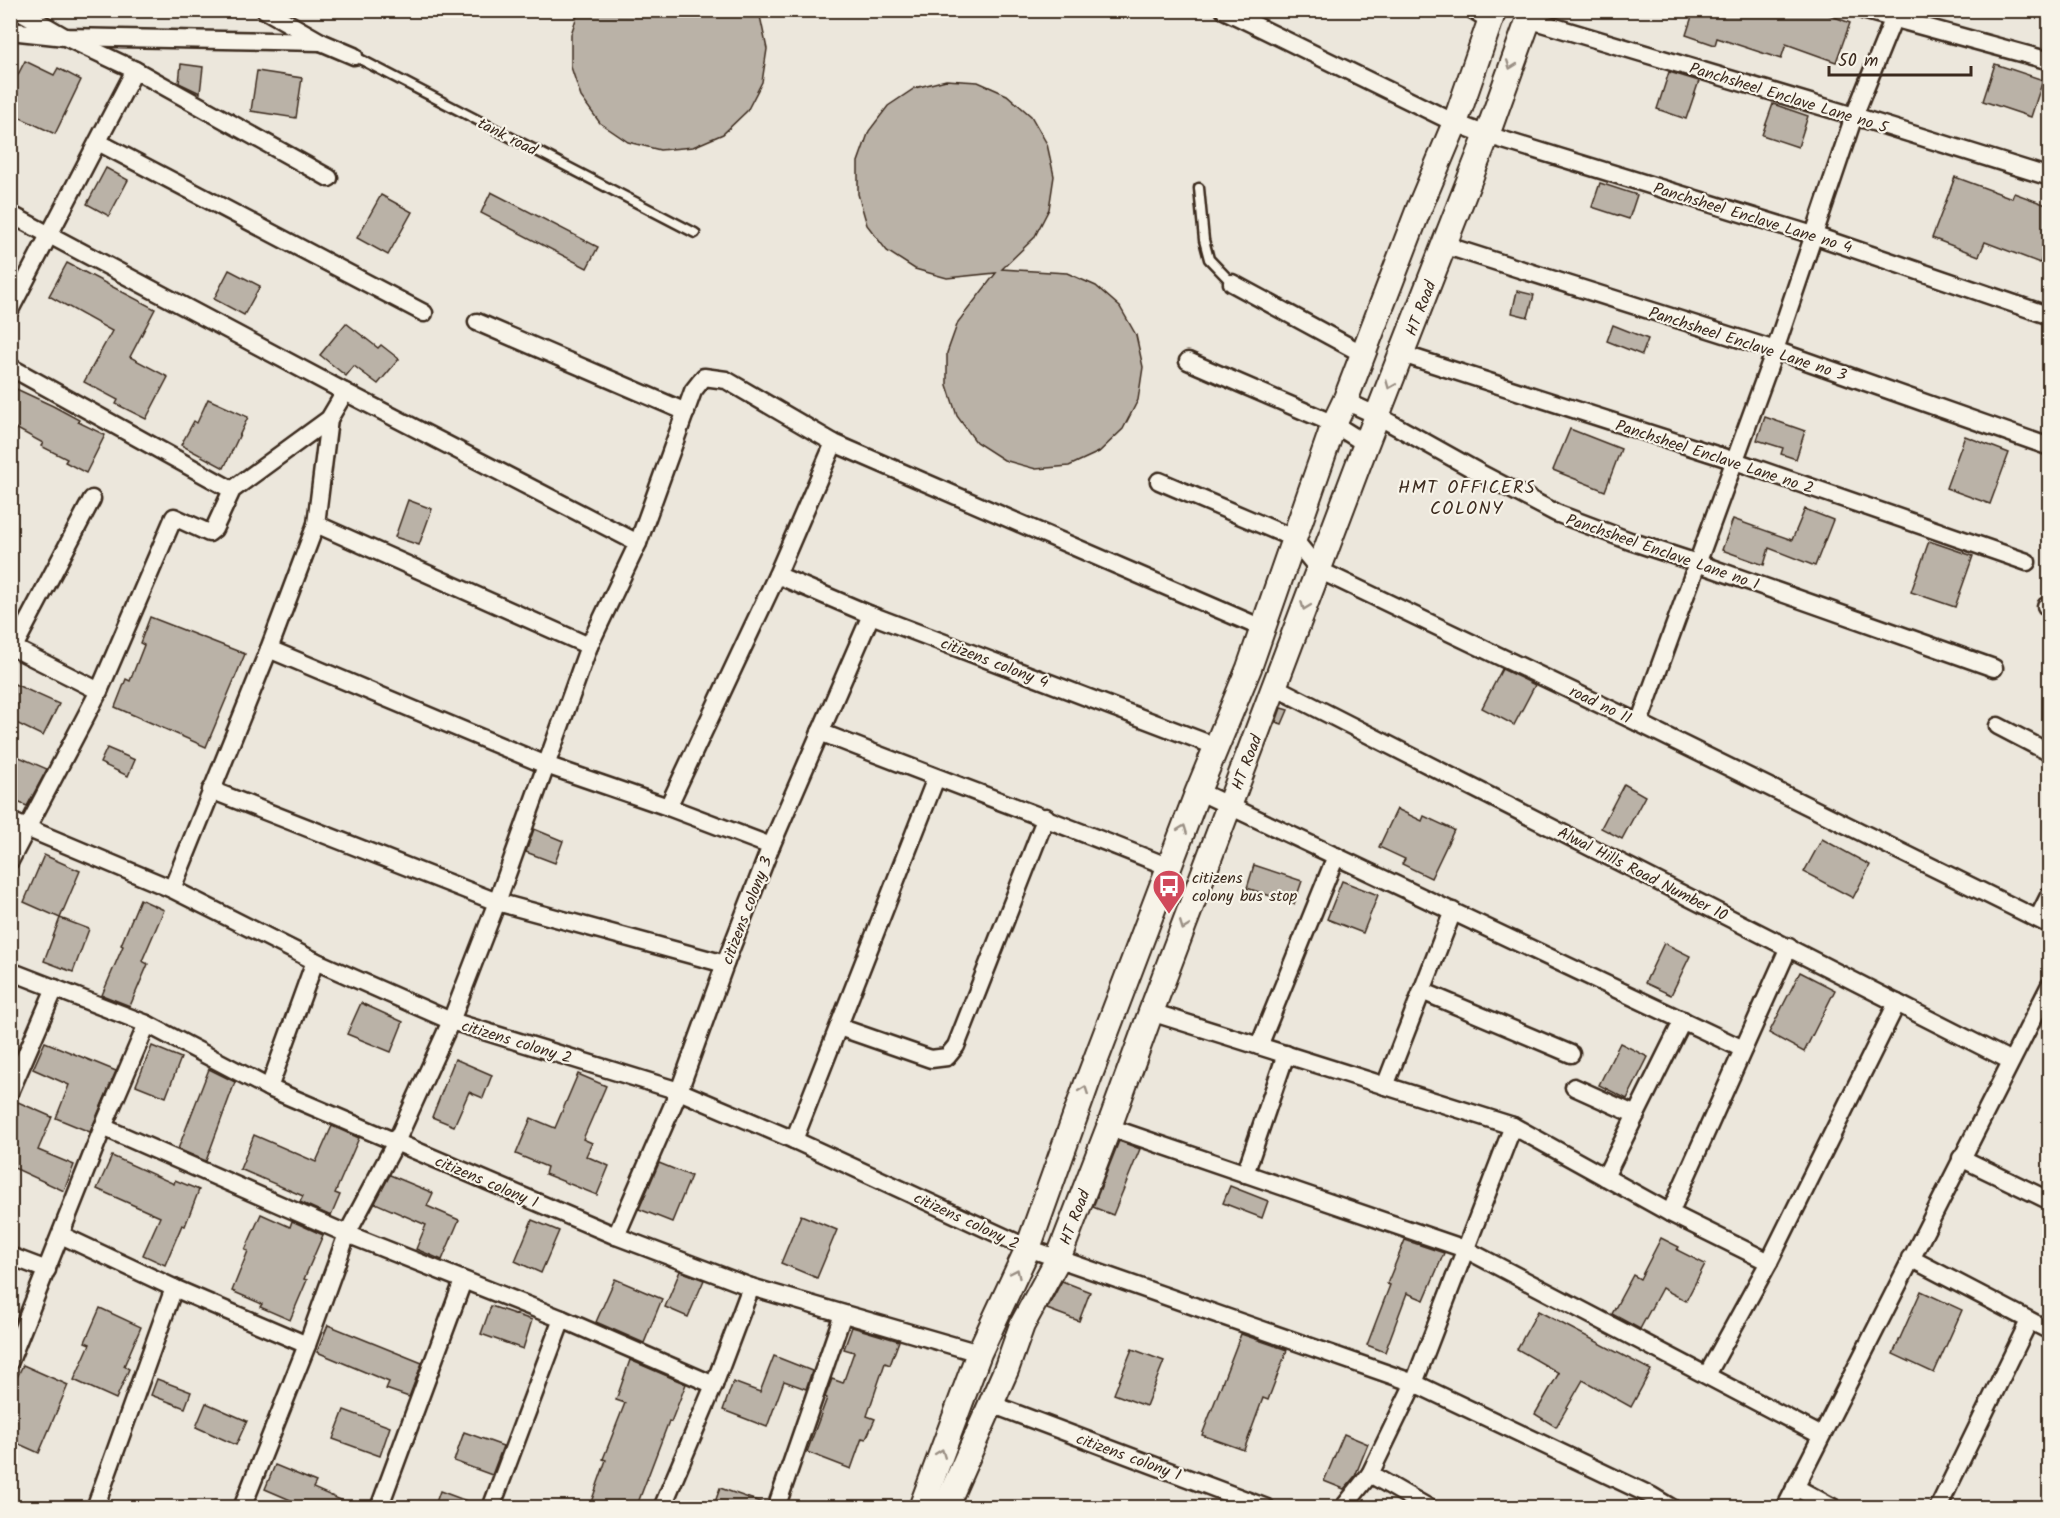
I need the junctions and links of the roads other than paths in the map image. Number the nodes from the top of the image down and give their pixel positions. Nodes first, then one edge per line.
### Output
1 (18, 10) edge
2 (265, 10) edge
3 (1224, 10) edge
4 (1863, 10) edge
5 (1486, 14) edge
6 (1530, 15) edge
7 (1895, 15) edge
8 (10, 31) edge
9 (65, 37) junction
10 (321, 42) junction
11 (354, 56) joint
12 (2049, 61) edge
13 (135, 70) junction
14 (1854, 116) junction
15 (1455, 123) junction
16 (1487, 135) junction
17 (98, 142) junction
18 (2049, 177) edge
19 (329, 178) dead end
20 (1199, 188) dead end
21 (10, 214) edge
22 (695, 233) dead end
23 (50, 234) junction
24 (1813, 235) junction
25 (1444, 245) junction
26 (1232, 283) joint
27 (10, 310) edge
28 (424, 313) dead end
29 (2049, 316) edge
30 (477, 322) dead end
31 (1775, 350) junction
32 (1363, 354) junction
33 (1402, 354) junction
34 (1188, 361) dead end
35 (10, 367) edge
36 (345, 392) junction
37 (1345, 401) junction
38 (686, 412) junction
39 (1378, 416) junction
40 (329, 419) junction
41 (1334, 424) junction
42 (834, 443) junction
43 (1366, 444) junction
44 (2049, 447) edge
45 (1735, 461) junction
46 (1159, 481) dead end
47 (232, 490) junction
48 (92, 499) dead end
49 (316, 524) junction
50 (1293, 538) junction
51 (638, 543) junction
52 (2027, 562) dead end
53 (1697, 563) junction
54 (1319, 570) junction
55 (777, 575) junction
56 (871, 615) junction
57 (1262, 628) junction
58 (12, 646) edge
59 (589, 646) junction
60 (269, 649) junction
61 (1995, 668) dead end
62 (1275, 687) junction
63 (99, 691) junction
64 (1639, 723) junction
65 (1998, 726) dead end
66 (820, 732) junction
67 (1215, 746) junction
68 (2049, 753) edge
69 (546, 765) junction
70 (936, 778) junction
71 (211, 790) junction
72 (1198, 791) junction
73 (1230, 806) junction
74 (668, 807) junction
75 (1046, 818) junction
76 (10, 821) edge
77 (28, 830) junction
78 (771, 846) junction
79 (1336, 856) junction
80 (10, 861) edge
81 (1169, 867) junction
82 (172, 889) junction
83 (2049, 894) edge
84 (497, 902) junction
85 (1453, 911) junction
86 (2044, 922) edge
87 (1789, 947) junction
88 (315, 961) junction
89 (725, 964) junction
90 (10, 970) edge
91 (2049, 985) edge
92 (55, 988) junction
93 (1422, 991) junction
94 (1897, 1003) junction
95 (1151, 1012) junction
96 (1683, 1020) junction
97 (451, 1021) junction
98 (147, 1024) junction
99 (838, 1026) junction
100 (1259, 1046) junction
101 (1743, 1048) junction
102 (1286, 1054) junction
103 (1571, 1054) dead end
104 (2011, 1061) junction
105 (1385, 1086) junction
106 (1574, 1087) dead end
107 (270, 1088) junction
108 (679, 1091) junction
109 (10, 1092) edge
110 (1636, 1116) junction
111 (1513, 1126) junction
112 (104, 1127) junction
113 (1109, 1127) junction
114 (794, 1140) junction
115 (396, 1142) junction
116 (1961, 1158) junction
117 (1245, 1174) junction
118 (1605, 1177) junction
119 (2049, 1201) edge
120 (1670, 1212) junction
121 (61, 1234) junction
122 (347, 1234) junction
123 (616, 1236) junction
124 (1028, 1248) junction
125 (1464, 1249) junction
126 (10, 1256) edge
127 (1058, 1258) junction
128 (1910, 1258) junction
129 (1769, 1262) junction
130 (47, 1270) junction
131 (463, 1281) junction
132 (751, 1287) junction
133 (174, 1288) junction
134 (843, 1314) junction
135 (562, 1319) junction
136 (2029, 1321) junction
137 (2049, 1331) edge
138 (307, 1345) junction
139 (979, 1353) junction
140 (10, 1361) edge
141 (1707, 1375) junction
142 (1414, 1383) junction
143 (714, 1386) junction
144 (991, 1404) junction
145 (1820, 1435) junction
146 (1370, 1474) junction
147 (1796, 1487) junction
148 (1649, 1502) edge
149 (95, 1508) edge
150 (242, 1508) edge
151 (379, 1508) edge
152 (491, 1508) edge
153 (662, 1508) edge
154 (776, 1508) edge
155 (921, 1508) edge
156 (945, 1508) edge
157 (1268, 1508) edge
158 (1343, 1508) edge
159 (1429, 1508) edge
160 (1672, 1508) edge
161 (1785, 1508) edge
162 (1834, 1508) edge
163 (1938, 1508) edge

1 - 9 street
2 - 10 street, tank road
3 - 15 street, Panchsheel Enclave Lane no 4
4 - 7 street
5 - 15 street, HT Road
6 - 14 street, Panchsheel Enclave Lane no 5
6 -> 16 street, HT Road
7 - 12 street
7 - 14 street
8 - 9 street
9 - 10 street
9 - 13 street
10 - 11 street, tank road
11 - 22 lane, tank road
13 - 17 street
13 - 19 street
14 - 18 street, Panchsheel Enclave Lane no 5
14 - 24 street
15 - 16 street, Panchsheel Enclave Lane no 4
15 - 32 street, HT Road
16 - 24 street, Panchsheel Enclave Lane no 4
16 - 25 street, HT Road
17 - 23 street
17 - 28 street
20 - 26 lane
21 - 23 street
23 - 27 street
23 - 36 street
24 - 29 street, Panchsheel Enclave Lane no 4
24 - 31 street
25 - 31 street, Panchsheel Enclave Lane no 3
25 - 33 street, HT Road
26 - 32 street
30 - 38 street
31 - 44 street, Panchsheel Enclave Lane no 3
31 - 45 street
32 - 37 street, HT Road
33 -> 39 street, HT Road
33 - 45 street, Panchsheel Enclave Lane no 2
34 - 41 street
35 - 47 street
36 - 40 street
36 - 51 street
37 - 39 street, Panchsheel Enclave Lane no 1
37 - 41 street, HT Road
38 - 42 street
38 - 51 street
39 - 43 street, HT Road
39 - 53 street, Panchsheel Enclave Lane no 1
40 - 47 street
40 - 49 street
41 - 43 street
41 - 50 street, HT Road
42 - 55 street
42 - 57 street
43 - 54 street, HT Road
45 - 52 street, Panchsheel Enclave Lane no 2
45 - 53 street
46 - 50 street, road no 11
47 - 63 street
48 - 58 street
49 - 59 street
49 - 60 street
50 - 54 street, road no 11
50 - 57 street, HT Road
51 - 59 street
53 - 61 street, Panchsheel Enclave Lane no 1
53 - 64 street
54 -> 62 street, HT Road
54 - 64 street, road no 11
55 - 56 street, citizens colony 4
55 - 74 street
56 - 66 street, citizens colony 3
56 - 67 street, citizens colony 4
57 - 67 street, HT Road
58 - 63 street
59 - 69 street
60 - 69 street
60 - 71 street
62 - 73 street, HT Road
62 - 87 street, Alwal Hills Road Number 10
63 - 77 street
64 - 86 street, road no 11
65 - 68 street
66 - 70 street
66 - 78 street, citizens colony 3
67 - 72 street, HT Road
69 - 74 street
69 - 84 street
70 - 75 street
70 - 99 street
71 - 82 street
71 - 84 street
72 - 73 street
81 -> 72 street, HT Road
73 - 79 street
73 -> 95 street, HT Road
74 - 78 street
75 - 81 street
75 - 99 street
76 - 77 street, citizens colony 2
77 - 80 street
77 - 82 street, citizens colony 2
78 - 89 street, citizens colony 3
79 - 85 street
79 - 100 street
124 -> 81 street, HT Road
82 - 88 street, citizens colony 2
83 - 86 street
84 - 89 street
84 - 97 street
85 - 93 street
85 - 96 street
87 - 94 street, Alwal Hills Road Number 10
87 - 101 street
88 - 97 street, citizens colony 2
88 - 107 street
89 - 108 street, citizens colony 3
90 - 92 street, citizens colony 1
91 - 104 street
92 - 98 street, citizens colony 1
92 - 109 street
93 - 103 street
93 - 105 street
94 - 104 street, Alwal Hills Road Number 10
94 - 129 street
95 - 100 street
95 - 113 street, HT Road
96 - 101 street
96 - 110 street
97 - 108 street, citizens colony 2
97 - 115 street
98 - 107 street, citizens colony 1
98 - 112 street
99 - 114 street
100 - 102 street
101 - 120 street
102 - 105 street
102 - 117 street
104 - 116 street
105 - 111 street
106 - 110 street
107 - 115 street, citizens colony 1
108 - 114 street, citizens colony 2
108 - 123 street, citizens colony 3
110 - 118 street
111 - 118 street
111 - 125 street
112 - 121 street
112 - 122 street
113 - 117 street
113 - 127 street, HT Road
114 - 124 street, citizens colony 2
115 - 122 street
115 - 123 street, citizens colony 1
116 - 119 street
116 - 128 street
117 - 125 street
118 - 120 street
120 - 129 street
121 - 130 street
121 - 133 street
122 - 131 street
122 - 138 street
123 - 132 street, citizens colony 1
124 - 127 street, citizens colony 2
139 -> 124 street, HT Road
125 - 141 street
125 - 142 street
126 - 130 street
127 - 142 street, citizens colony 2
127 - 144 street, HT Road
128 - 136 street
128 - 145 street
129 - 141 street
130 - 140 street
131 - 135 street
131 - 151 street
132 - 134 street, citizens colony 1
132 - 143 street
133 - 138 street
133 - 149 street
134 - 139 street, citizens colony 1
134 - 154 street
135 - 143 street
135 - 152 street
136 - 137 street
136 - 163 street
138 - 150 street
155 -> 139 street, HT Road
141 - 145 street
142 - 146 street
142 - 148 street, citizens colony 2
143 - 153 street
144 - 156 street, HT Road
144 - 157 street, citizens colony 1
145 - 147 street
146 - 158 street
146 - 159 street
147 - 161 street
147 - 162 street
148 - 160 street, citizens colony 2

